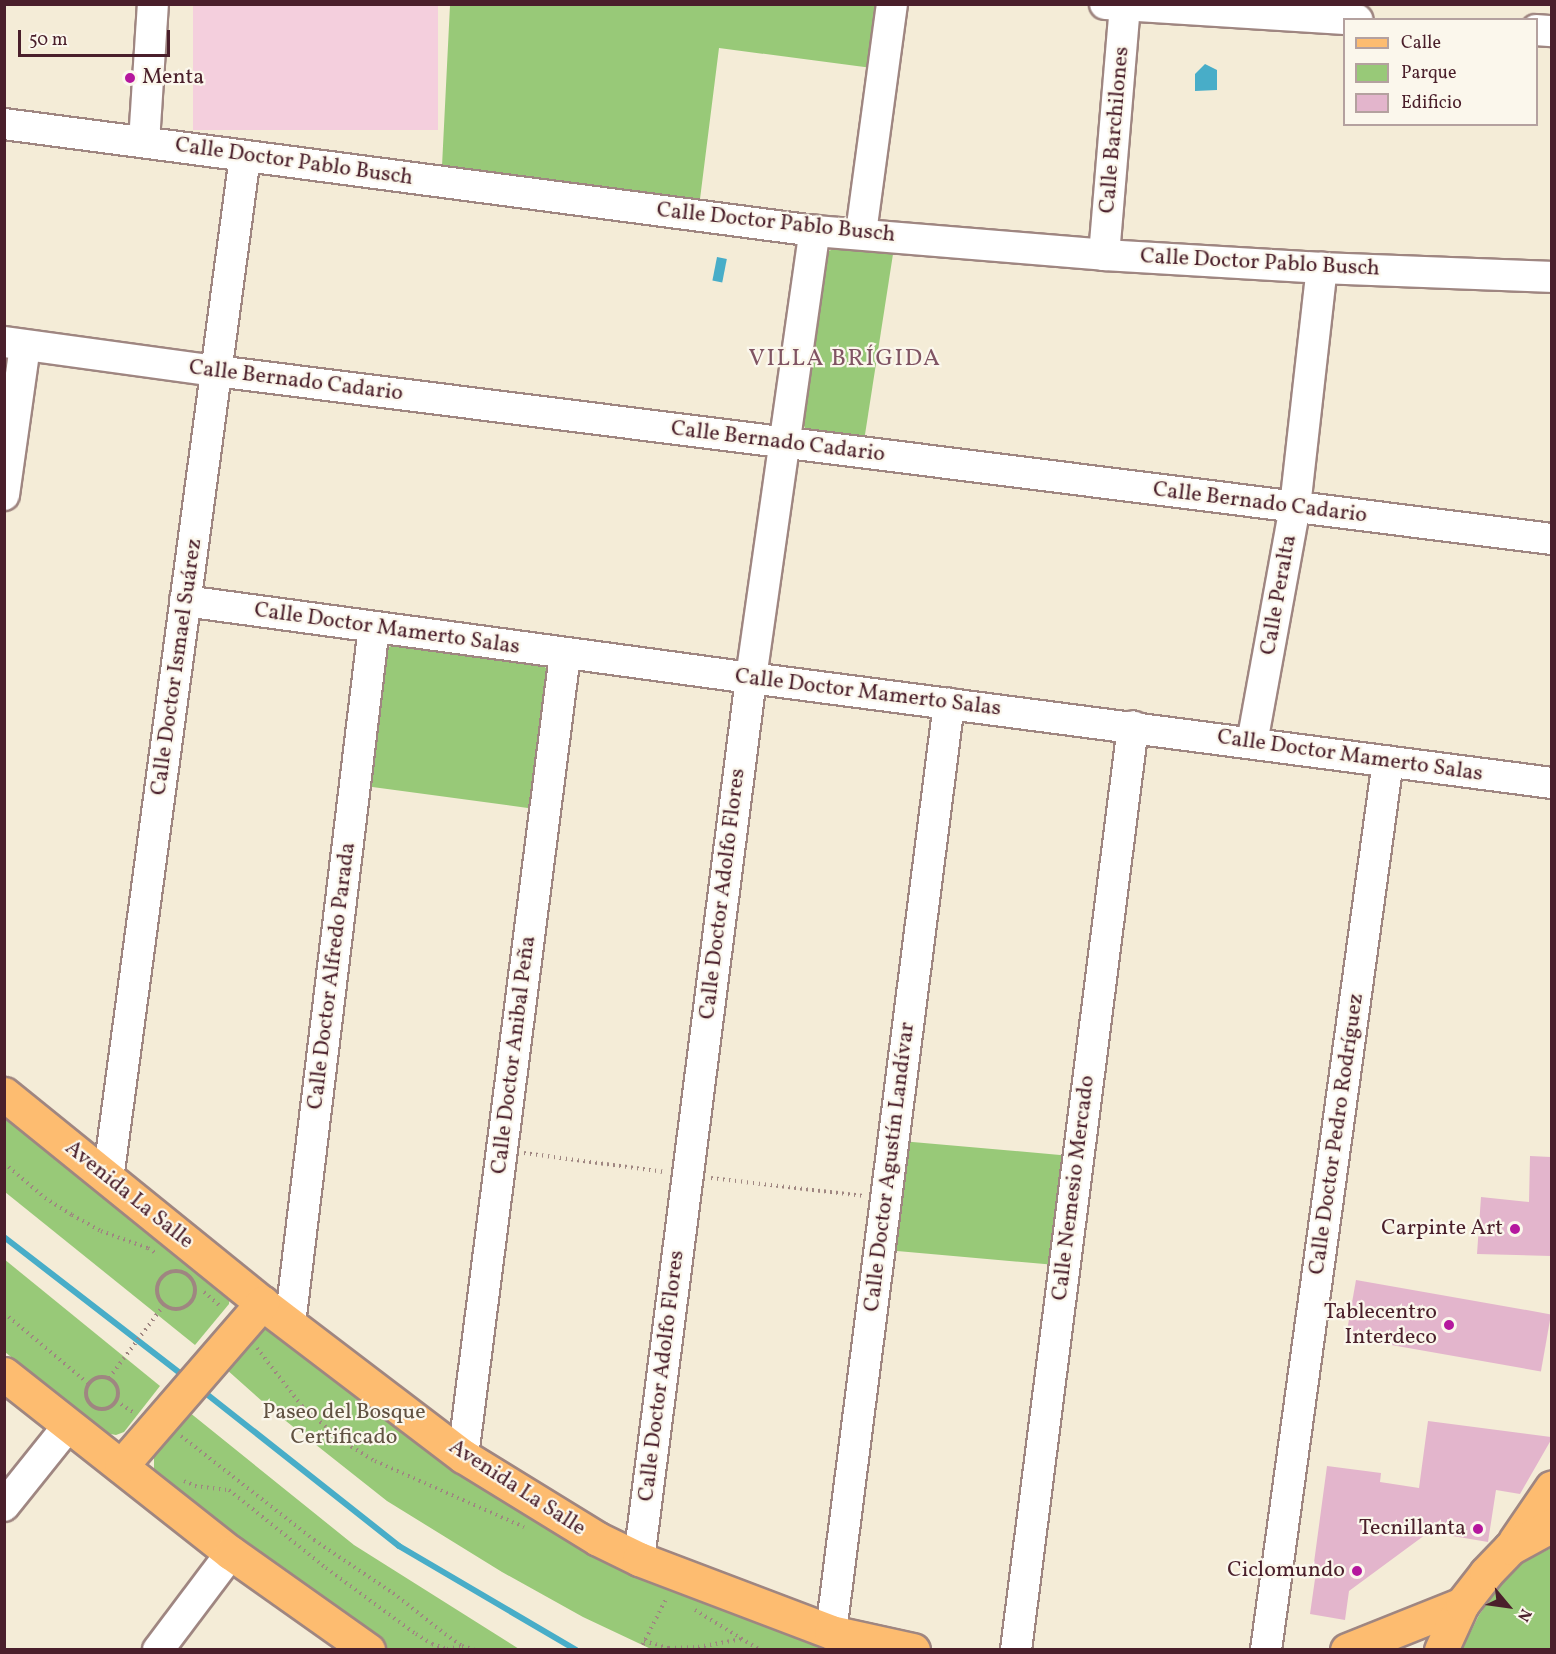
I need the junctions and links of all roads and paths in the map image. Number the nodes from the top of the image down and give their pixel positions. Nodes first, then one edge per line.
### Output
1 (153, 4) edge
2 (892, 4) edge
3 (1118, 5) edge
4 (1343, 19) edge
5 (4, 124) edge
6 (144, 142) junction
7 (245, 156) junction
8 (814, 231) junction
9 (861, 232) junction
10 (1104, 255) junction
11 (1322, 268) junction
12 (1551, 277) edge
13 (15, 344) edge
14 (216, 371) junction
15 (785, 442) junction
16 (4, 495) edge
17 (1295, 507) junction
18 (1551, 538) edge
19 (185, 601) junction
20 (374, 627) junction
21 (565, 654) junction
22 (751, 678) junction
23 (949, 703) junction
24 (1133, 726) junction
25 (1252, 743) junction
26 (1388, 761) junction
27 (1551, 783) edge
28 (4, 1094) edge
29 (4, 1163) edge
30 (108, 1179) junction
31 (165, 1260) dead end
32 (173, 1266) dead end
33 (182, 1272) junction
34 (262, 1303) junction
35 (163, 1306) junction
36 (4, 1312) edge
37 (290, 1324) junction
38 (250, 1341) dead end
39 (4, 1374) edge
40 (109, 1378) junction
41 (89, 1384) junction
42 (116, 1401) junction
43 (156, 1424) junction
44 (69, 1425) junction
45 (463, 1456) junction
46 (121, 1466) junction
47 (181, 1480) dead end
48 (1551, 1487) edge
49 (4, 1506) edge
50 (1551, 1525) edge
51 (530, 1529) dead end
52 (1510, 1548) junction
53 (231, 1553) junction
54 (639, 1559) junction
55 (670, 1591) junction
56 (1462, 1604) junction
57 (693, 1609) dead end
58 (831, 1632) junction
59 (742, 1639) junction
60 (644, 1641) junction
61 (462, 1646) junction
62 (158, 1650) edge
63 (368, 1650) edge
64 (475, 1650) edge
65 (640, 1650) edge
66 (760, 1650) edge
67 (913, 1650) edge
68 (1016, 1650) edge
69 (1266, 1650) edge
70 (1347, 1650) edge
71 (1441, 1650) edge

1 - 6 street
2 - 9 street
3 - 4 street
3 - 10 street, Calle Barchilones
5 - 6 street, Calle Doctor Pablo Busch
6 - 7 street, Calle Doctor Pablo Busch
7 - 8 street, Calle Doctor Pablo Busch
7 - 14 street, Calle Doctor Ismael Suárez
8 - 9 street, Calle Doctor Pablo Busch
8 - 15 street, Calle Doctor Adolfo Flores
9 - 10 street, Calle Doctor Pablo Busch
10 - 11 street, Calle Doctor Pablo Busch
11 - 12 street, Calle Doctor Pablo Busch
11 - 17 street, Calle Peralta
13 - 14 street, Calle Bernado Cadario
13 - 16 street
14 - 15 street, Calle Bernado Cadario
14 - 19 street, Calle Doctor Ismael Suárez
15 - 17 street, Calle Bernado Cadario
15 - 22 street, Calle Doctor Adolfo Flores
17 - 18 street, Calle Bernado Cadario
17 - 25 street, Calle Peralta
19 - 20 street, Calle Doctor Mamerto Salas
19 - 30 street, Calle Doctor Ismael Suárez
20 - 21 street, Calle Doctor Mamerto Salas
20 - 37 street, Calle Doctor Alfredo Parada
21 - 22 street, Calle Doctor Mamerto Salas
21 - 45 street, Calle Doctor Anibal Peña
22 - 23 street, Calle Doctor Mamerto Salas
22 - 54 street, Calle Doctor Adolfo Flores
23 - 24 street, Calle Doctor Mamerto Salas
23 - 58 street, Calle Doctor Agustín Landívar
24 - 25 street, Calle Doctor Mamerto Salas
24 - 68 street, Calle Nemesio Mercado
25 - 26 street, Calle Doctor Mamerto Salas
26 - 27 street, Calle Doctor Mamerto Salas
26 - 69 street, Calle Doctor Pedro Rodríguez
28 - 30 main road, Avenida La Salle
29 - 31 path
30 - 34 main road, Avenida La Salle
32 - 33 path
33 - 35 path
33 - 35 path
34 - 37 main road, Avenida La Salle
34 - 43 main road
35 - 40 path
36 - 41 path
37 - 45 main road, Avenida La Salle
38 - 51 path
39 - 44 main road
40 - 41 path
40 - 42 path
41 - 42 path
42 - 43 path
43 - 46 main road
43 - 61 path
44 - 46 main road
44 - 49 street
45 - 54 main road, Avenida La Salle
46 - 53 main road
47 - 61 path
48 - 52 main road
50 - 52 main road
52 - 56 main road
53 - 62 street
53 - 63 main road
54 - 55 main road, Avenida La Salle
55 - 58 main road, Avenida La Salle
55 - 60 path
56 - 70 main road
56 - 71 main road
57 - 59 path
58 - 67 main road, Avenida La Salle
59 - 60 path
59 - 66 path
60 - 65 path
61 - 64 path

